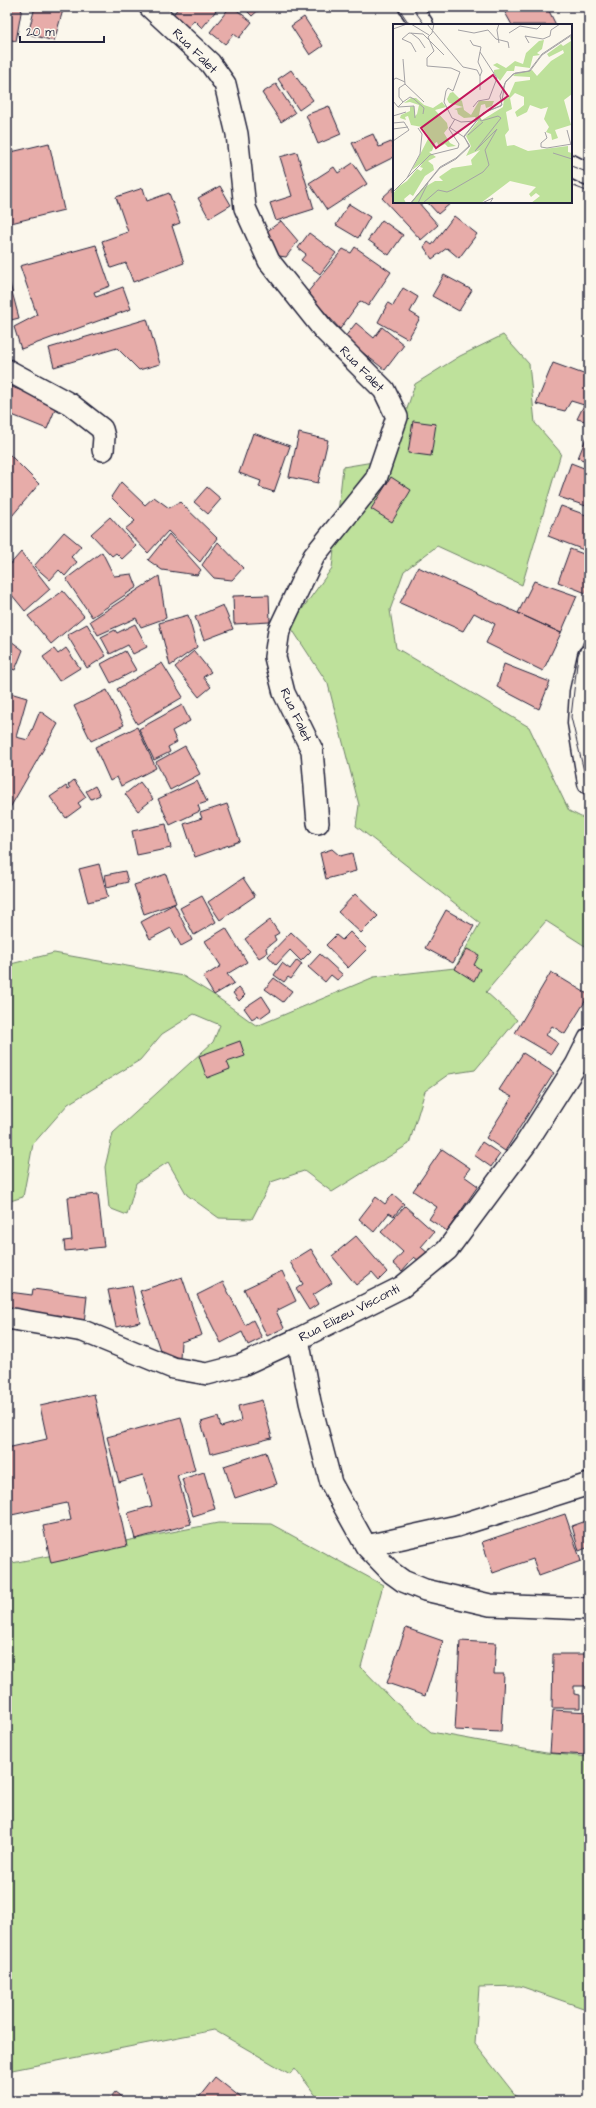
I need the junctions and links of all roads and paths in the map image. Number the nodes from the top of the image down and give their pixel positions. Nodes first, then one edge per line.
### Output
1 (150, 7) edge
2 (410, 7) edge
3 (421, 24) edge
4 (572, 166) edge
5 (589, 175) edge
6 (7, 370) edge
7 (103, 450) dead end
8 (589, 656) edge
9 (589, 783) edge
10 (318, 823) dead end
11 (588, 1044) edge
12 (7, 1318) edge
13 (298, 1339) junction
14 (589, 1484) edge
15 (366, 1546) junction
16 (589, 1609) edge

1 - 10 street, Rua Falet
2 - 3 street
4 - 5 street
6 - 7 street
8 - 9 street
11 - 13 street, Rua Elizeu Visconti
12 - 13 street, Rua Elizeu Visconti
13 - 15 street
14 - 15 street
15 - 16 street

